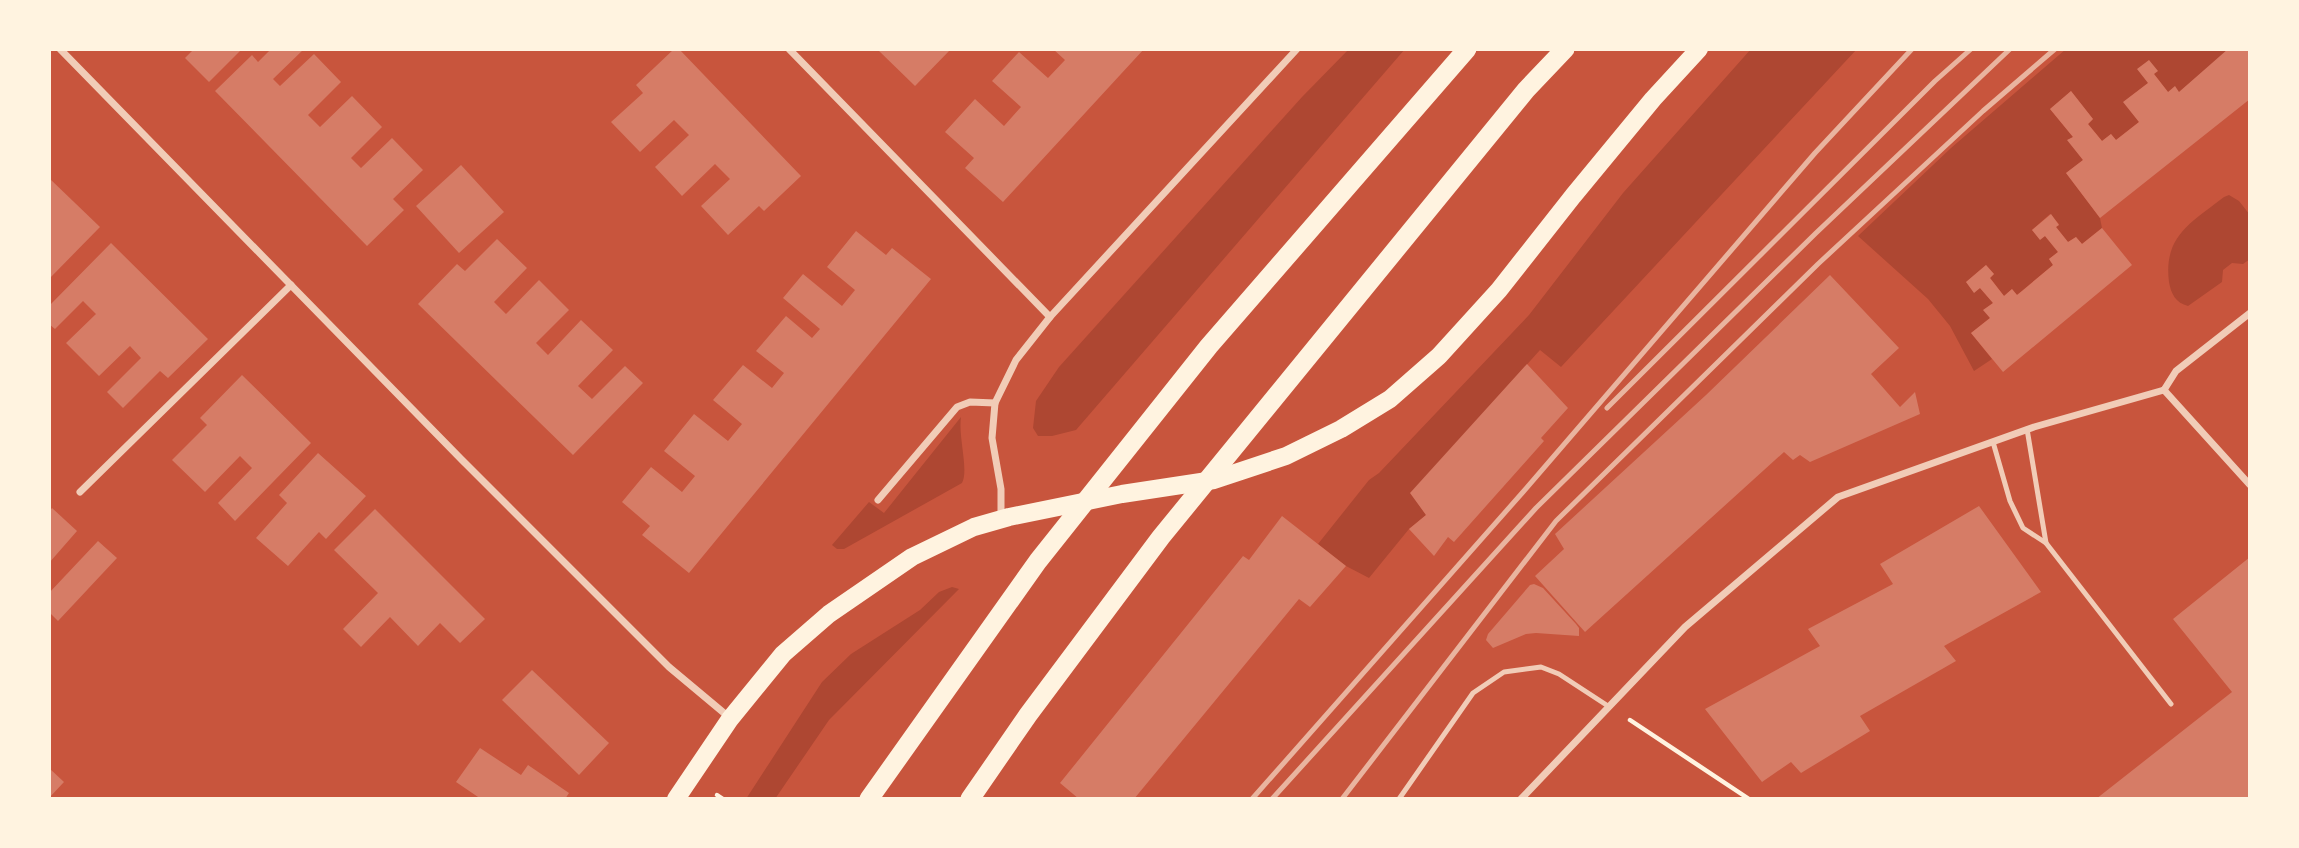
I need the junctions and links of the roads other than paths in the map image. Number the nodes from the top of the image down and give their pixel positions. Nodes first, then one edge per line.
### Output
1 (60, 49) edge
2 (789, 49) edge
3 (1297, 49) edge
4 (1467, 49) edge
5 (1565, 49) edge
6 (1699, 49) edge
7 (291, 285) junction
8 (2250, 313) edge
9 (1050, 317) junction
10 (2164, 390) junction
11 (995, 403) junction
12 (2027, 429) junction
13 (1993, 442) junction
14 (2250, 485) edge
15 (80, 492) dead end
16 (878, 500) dead end
17 (1005, 518) junction
18 (2046, 543) junction
19 (2171, 705) dead end
20 (1608, 706) junction
21 (730, 719) junction
22 (676, 799) edge
23 (869, 799) edge
24 (970, 799) edge
25 (1399, 799) edge
26 (1521, 799) edge

1 - 7 street
2 - 9 street
3 - 9 street
4 - 23 highway
5 - 24 highway
6 - 17 main road
7 - 15 street
7 - 21 street
8 - 10 street
9 - 11 street
10 - 12 street
10 - 14 street
11 - 16 street
11 - 17 street
12 - 13 street
12 - 18 lane
13 - 18 lane
13 - 20 street
17 - 21 main road
18 - 19 lane
20 - 25 lane
20 - 26 street
21 - 22 main road

